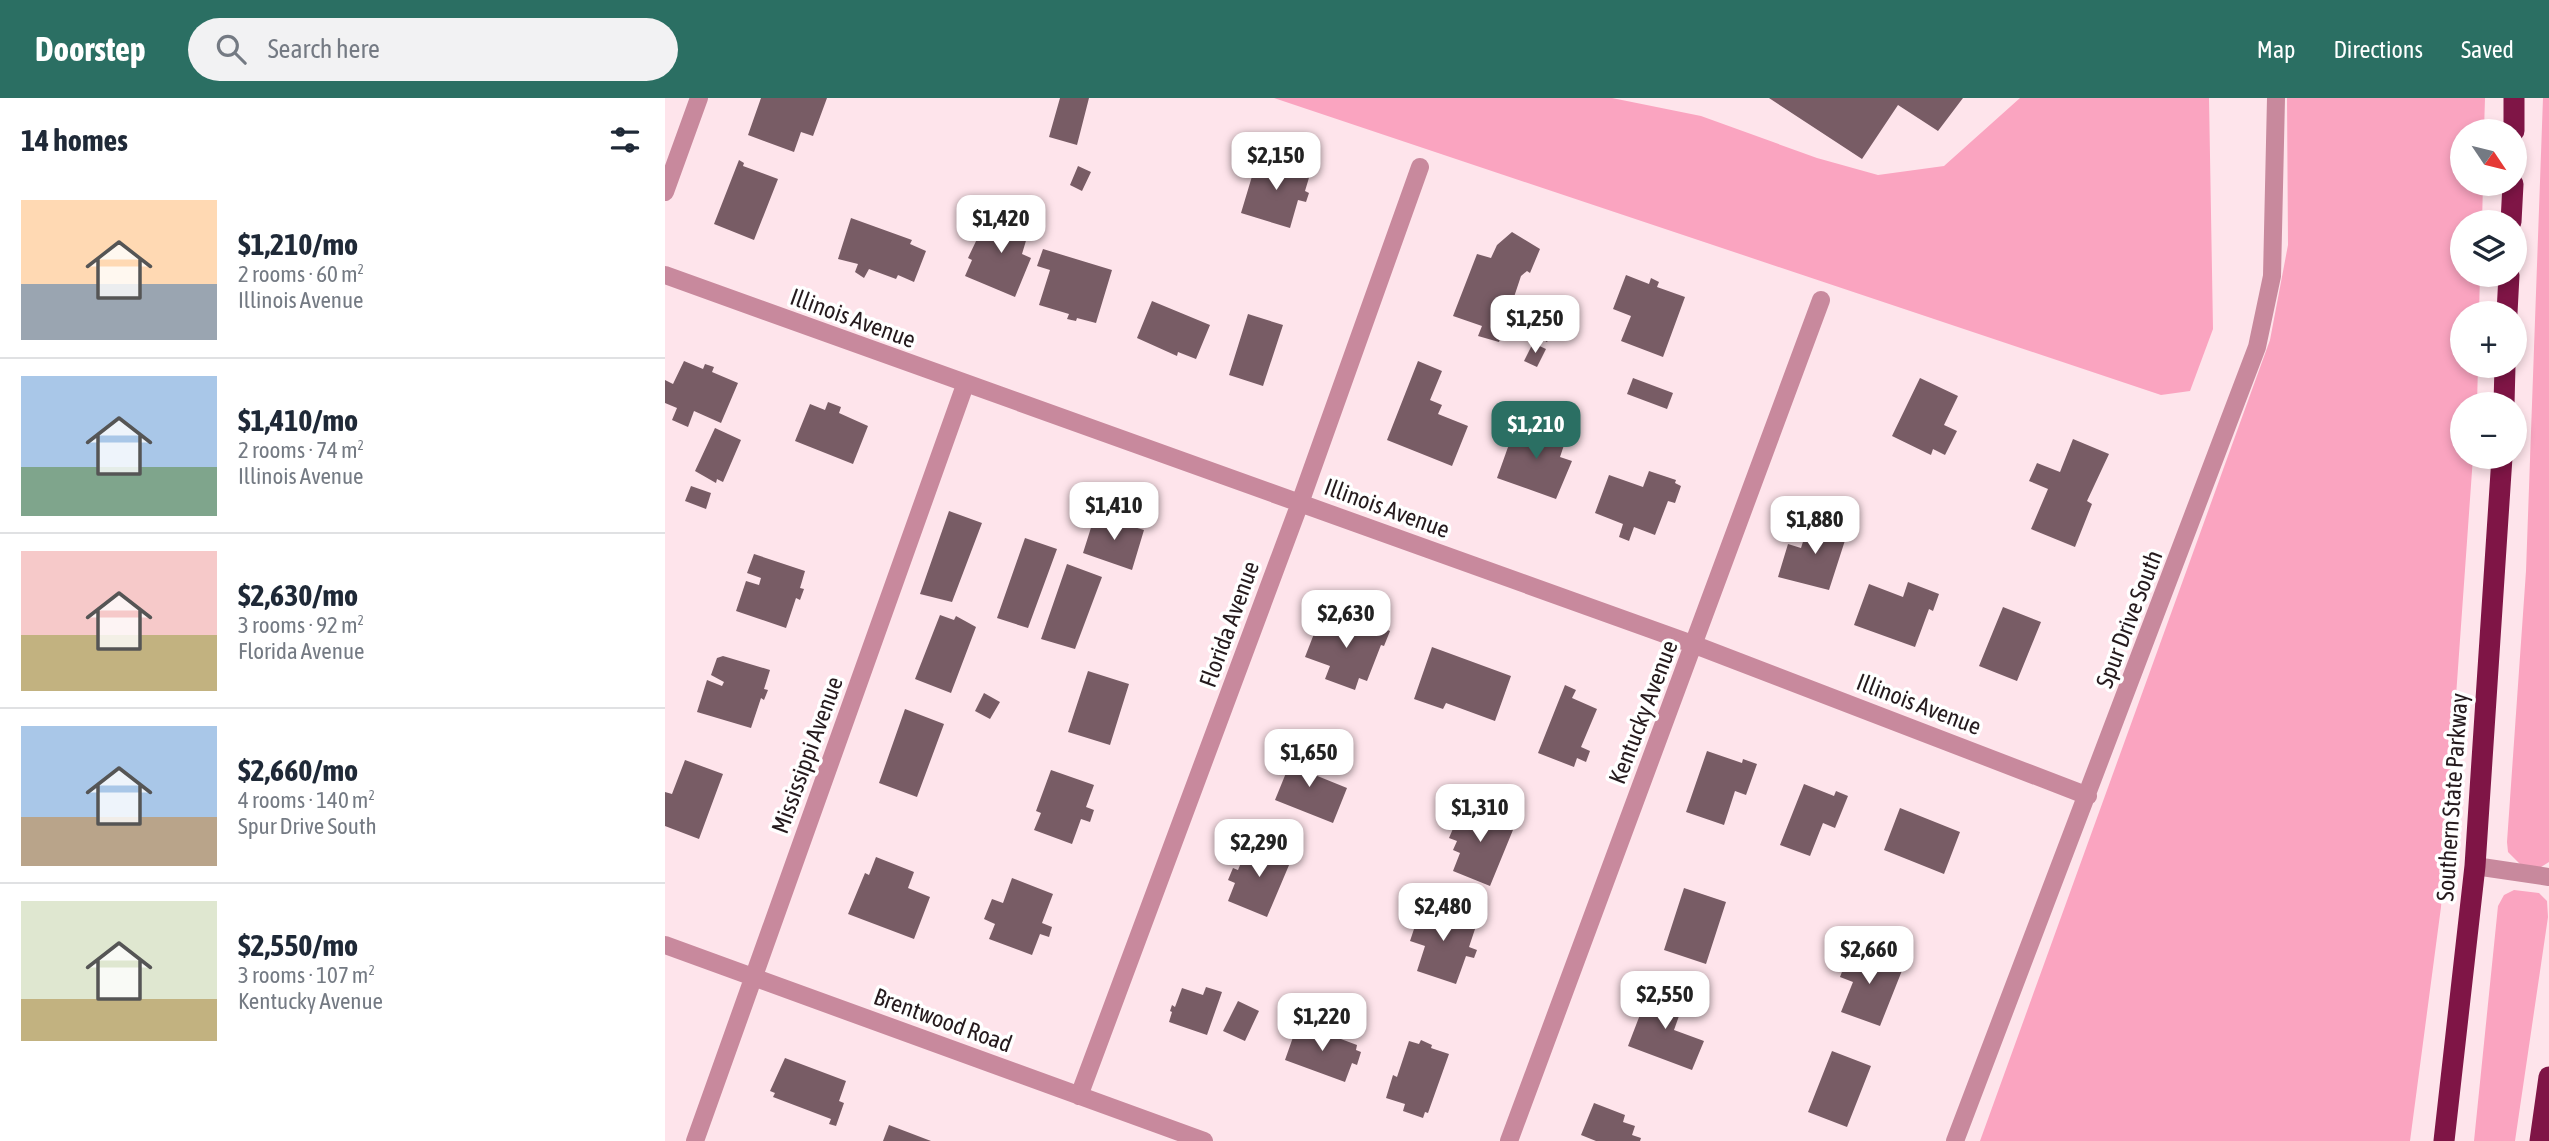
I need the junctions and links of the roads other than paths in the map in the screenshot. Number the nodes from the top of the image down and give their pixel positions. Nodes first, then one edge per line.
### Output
1 (699, 98) edge
2 (2276, 98) edge
3 (2514, 98) edge
4 (2514, 119) edge
5 (1420, 167) dead end
6 (665, 192) edge
7 (665, 275) edge
8 (1821, 300) dead end
9 (965, 385) junction
10 (2500, 469) edge
11 (1300, 503) junction
12 (1695, 645) junction
13 (2088, 796) junction
14 (2475, 866) junction
15 (2549, 877) edge
16 (665, 946) edge
17 (754, 978) junction
18 (2549, 1077) edge
19 (1079, 1096) junction
20 (695, 1141) edge
21 (1204, 1141) edge
22 (1509, 1141) edge
23 (1955, 1141) edge
24 (2444, 1141) edge
25 (2540, 1141) edge

1 - 6 street
2 - 13 street, Spur Drive South
3 - 4 highway
5 - 11 street, Florida Avenue
7 - 9 street, Illinois Avenue
8 - 12 street, Kentucky Avenue
9 - 11 street, Illinois Avenue
9 - 17 street, Mississippi Avenue
10 - 14 highway, Southern State Parkway
11 - 12 street, Illinois Avenue
11 - 19 street, Florida Avenue
12 - 13 street, Illinois Avenue
12 - 22 street, Kentucky Avenue
13 - 23 street, Spur Drive South
14 - 15 street
14 - 24 highway, Southern State Parkway
16 - 17 street, Brentwood Road
17 - 19 street, Brentwood Road
17 - 20 street, Mississippi Avenue
18 - 25 highway
19 - 21 street, Brentwood Road

